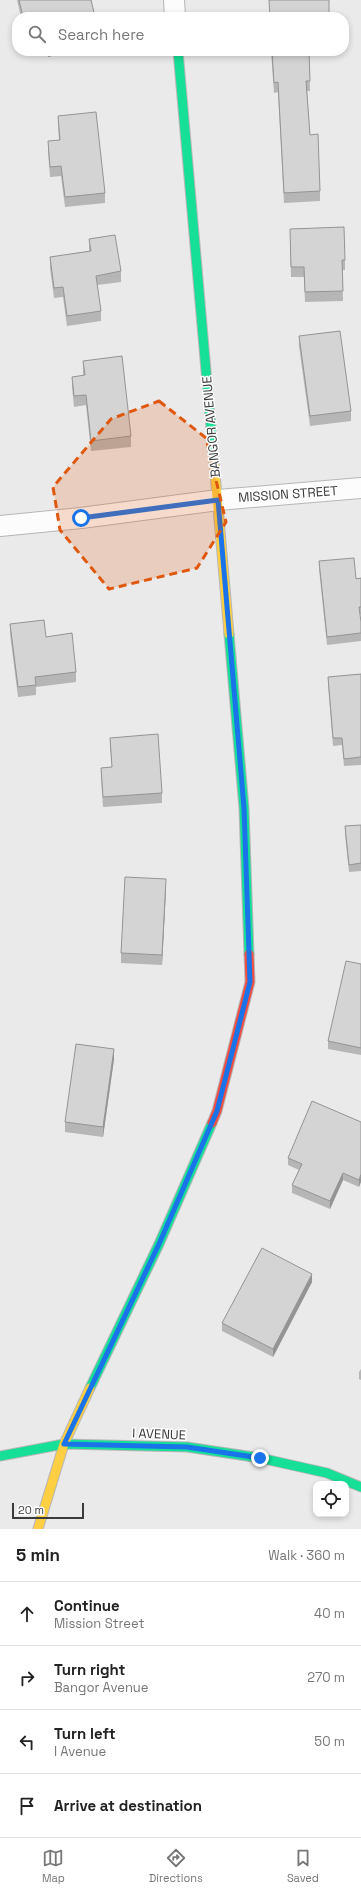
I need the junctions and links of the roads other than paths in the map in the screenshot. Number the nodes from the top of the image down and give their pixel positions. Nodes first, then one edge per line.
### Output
1 (174, 0) edge
2 (175, 12) edge
3 (178, 56) edge
4 (361, 488) edge
5 (218, 500) junction
6 (0, 526) edge
7 (64, 1444) junction
8 (0, 1456) edge
9 (361, 1487) edge
10 (38, 1529) edge

1 - 2 street
3 - 5 street, BANGOR AVENUE
4 - 5 street, MISSION STREET
5 - 6 street, MISSION STREET
5 - 7 street, BANGOR AVENUE
7 - 8 street, I AVENUE
7 - 9 street, I AVENUE
7 - 10 street, BANGOR AVENUE

